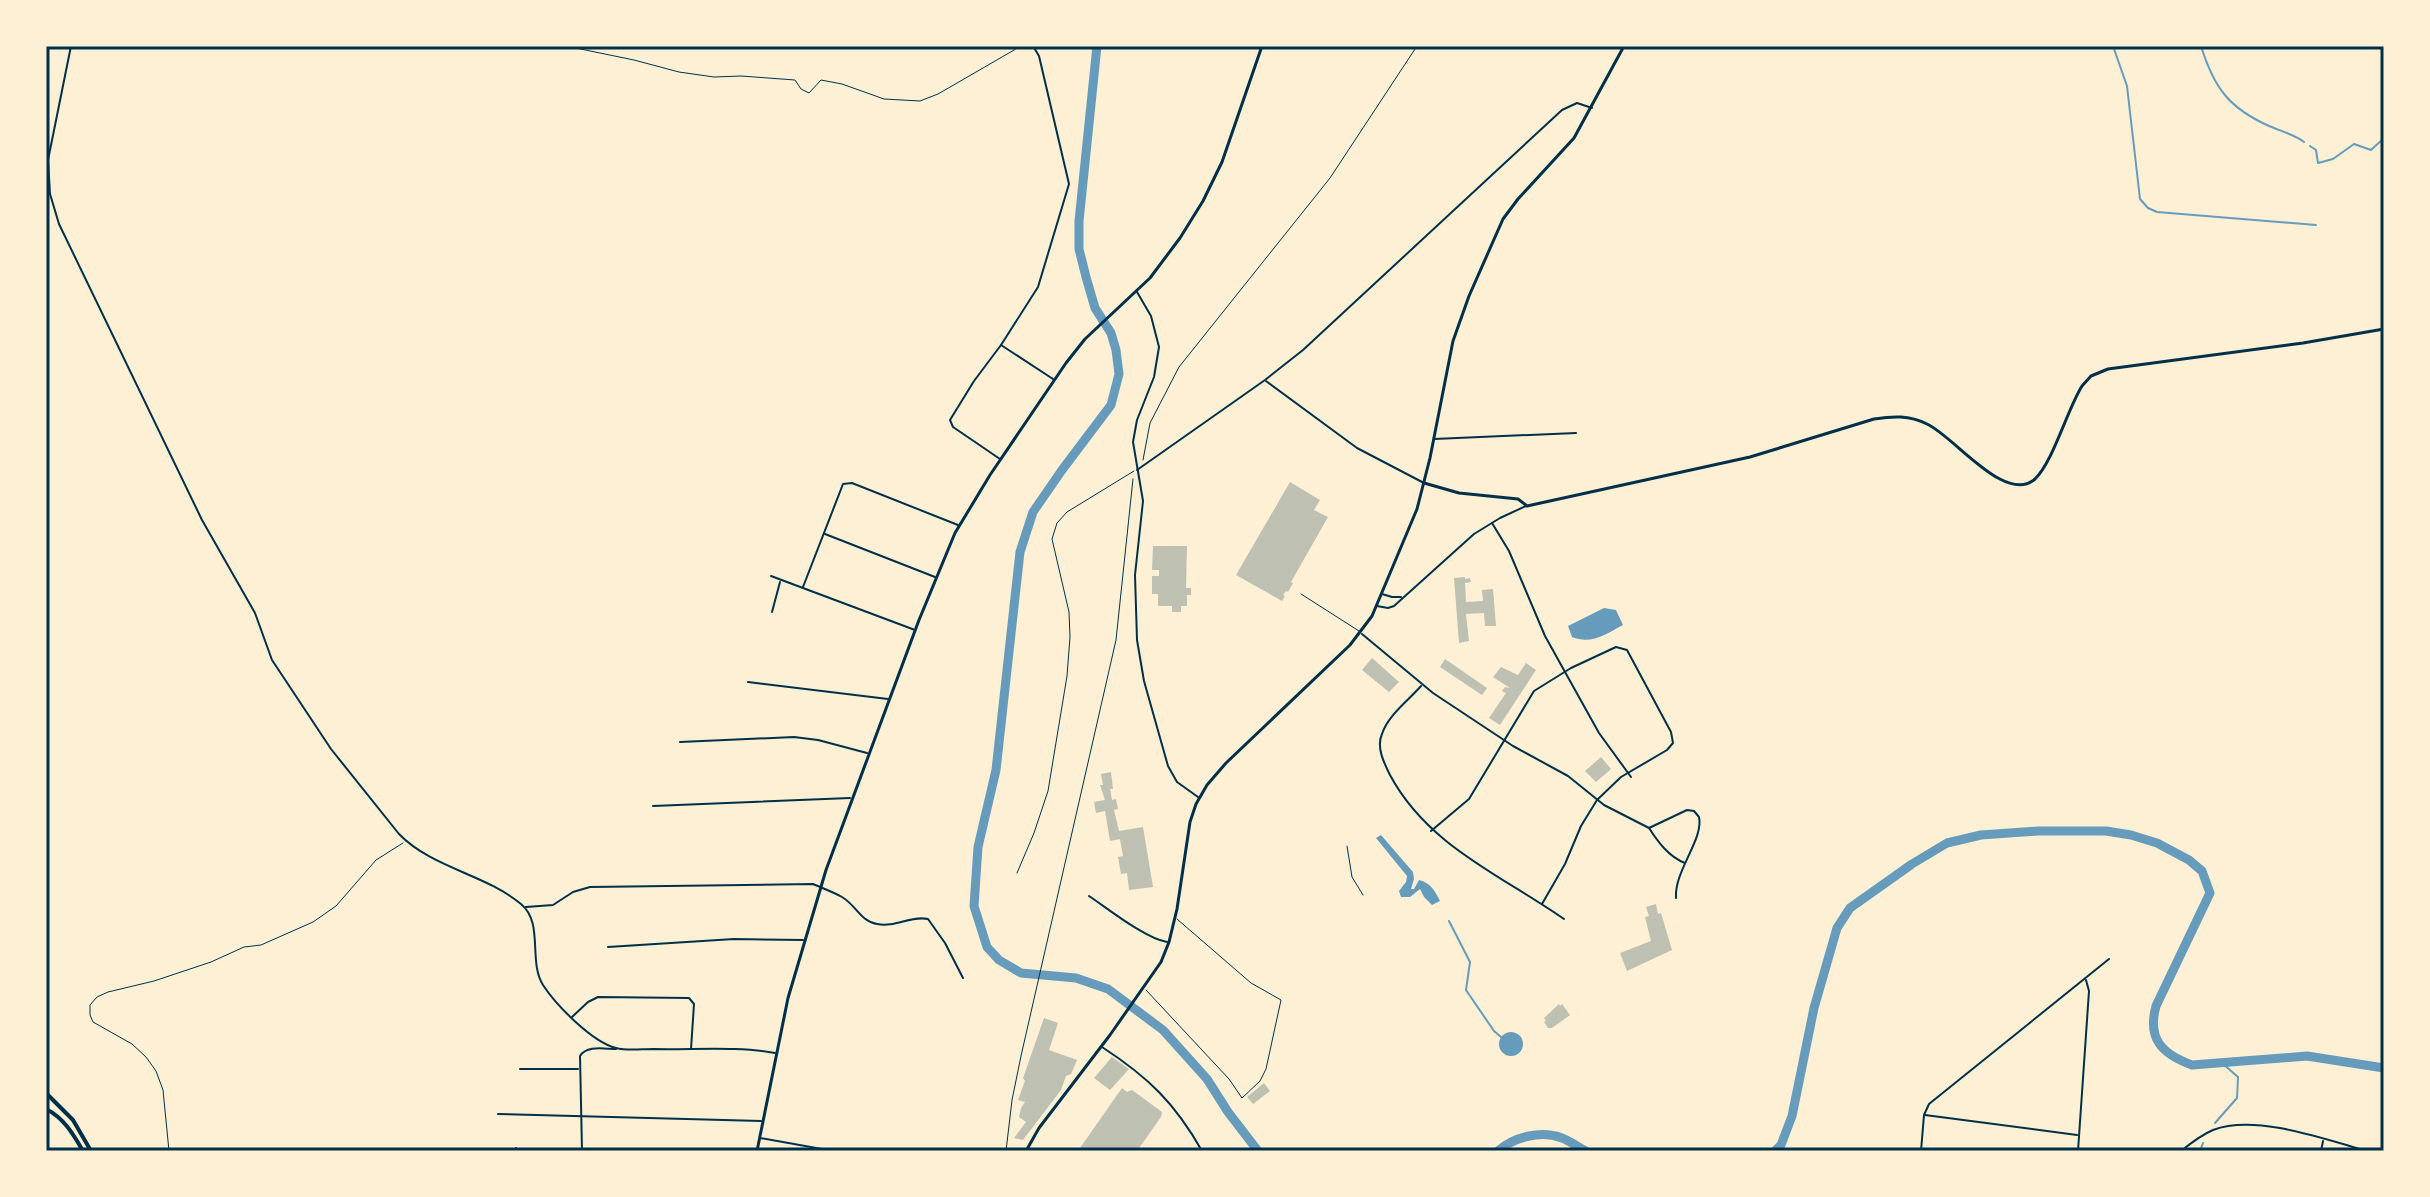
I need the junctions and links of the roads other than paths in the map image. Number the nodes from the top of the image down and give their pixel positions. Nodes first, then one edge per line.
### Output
1 (71, 46) edge
2 (1033, 46) edge
3 (1262, 46) edge
4 (1624, 46) edge
5 (1592, 108) junction
6 (1137, 292) junction
7 (2384, 329) edge
8 (1001, 345) junction
9 (1054, 380) junction
10 (1265, 380) junction
11 (1576, 433) dead end
12 (1434, 439) junction
13 (1001, 459) junction
14 (1137, 470) junction
15 (1424, 483) junction
16 (1527, 506) junction
17 (1492, 523) junction
18 (959, 525) junction
19 (824, 534) junction
20 (771, 576) dead end
21 (935, 577) junction
22 (781, 580) junction
23 (803, 587) junction
24 (1301, 594) dead end
25 (1382, 594) junction
26 (1403, 597) junction
27 (1377, 606) junction
28 (772, 612) dead end
29 (915, 630) junction
30 (1361, 633) junction
31 (1566, 671) junction
32 (748, 682) dead end
33 (1422, 686) junction
34 (889, 700) junction
35 (1505, 741) junction
36 (680, 742) dead end
37 (868, 753) junction
38 (1628, 772) junction
39 (1631, 777) dead end
40 (851, 798) junction
41 (1199, 798) junction
42 (1597, 800) junction
43 (653, 806) dead end
44 (1649, 828) junction
45 (1431, 831) junction
46 (1685, 863) junction
47 (1017, 873) dead end
48 (821, 888) junction
49 (1089, 896) dead end
50 (1676, 898) dead end
51 (1542, 904) junction
52 (525, 907) junction
53 (1175, 918) junction
54 (1564, 919) dead end
55 (804, 940) junction
56 (1169, 942) junction
57 (608, 947) dead end
58 (2109, 959) dead end
59 (963, 978) dead end
60 (2085, 979) junction
61 (1144, 988) junction
62 (572, 1017) junction
63 (1101, 1047) junction
64 (617, 1049) junction
65 (691, 1050) junction
66 (777, 1053) junction
67 (520, 1069) dead end
68 (580, 1069) junction
69 (46, 1093) edge
70 (46, 1109) edge
71 (498, 1114) dead end
72 (1924, 1115) junction
73 (581, 1117) junction
74 (762, 1121) junction
75 (2078, 1135) junction
76 (759, 1138) junction
77 (2324, 1140) junction
78 (83, 1151) edge
79 (91, 1151) edge
80 (582, 1151) edge
81 (757, 1151) edge
82 (833, 1151) edge
83 (1026, 1151) edge
84 (1202, 1151) edge
85 (1921, 1151) edge
86 (2078, 1151) edge
87 (2181, 1151) edge
88 (2321, 1151) edge
89 (2367, 1151) edge

1 - 52 street
2 - 8 street
3 - 6 main road
4 - 5 main road
5 - 10 street
5 - 12 main road
6 - 9 main road
6 - 14 street
7 - 16 main road
8 - 9 street
8 - 13 street
9 - 13 main road
10 - 14 street
10 - 15 street
11 - 12 street
12 - 15 main road
13 - 18 main road
14 - 41 street
14 - 47 lane
15 - 16 main road
15 - 25 main road
16 - 17 street
17 - 26 street
17 - 31 street
18 - 19 street
18 - 21 main road
19 - 21 street
19 - 23 street
20 - 22 street
21 - 29 main road
22 - 23 street
22 - 28 street
23 - 29 street
24 - 30 lane
25 - 26 street
25 - 27 main road
26 - 27 street
27 - 30 main road
29 - 34 main road
30 - 33 street
30 - 41 main road
31 - 35 street
31 - 38 street
31 - 38 street
32 - 34 street
33 - 35 street
33 - 45 street
34 - 37 main road
35 - 42 street
35 - 45 street
36 - 37 street
37 - 40 main road
38 - 39 street
38 - 42 street
40 - 43 street
40 - 48 main road
41 - 53 main road
42 - 44 street
42 - 51 street
44 - 46 street
44 - 46 street
45 - 51 street
46 - 50 street
48 - 52 street
48 - 55 main road
48 - 59 street
49 - 56 street
51 - 54 street
52 - 62 street
53 - 56 main road
53 - 61 lane
55 - 57 street
55 - 66 main road
56 - 61 main road
58 - 60 street
60 - 72 street
60 - 75 street
61 - 63 main road
62 - 64 street
62 - 65 street
63 - 83 main road
63 - 84 street
64 - 65 street
64 - 68 street
65 - 66 street
66 - 74 main road
67 - 68 street
68 - 73 street
69 - 79 highway
70 - 78 highway
71 - 73 street
72 - 75 street
72 - 85 street
73 - 74 street
73 - 80 street
74 - 76 main road
75 - 86 street
76 - 81 main road
76 - 82 street
77 - 87 street
77 - 88 street
77 - 89 street

